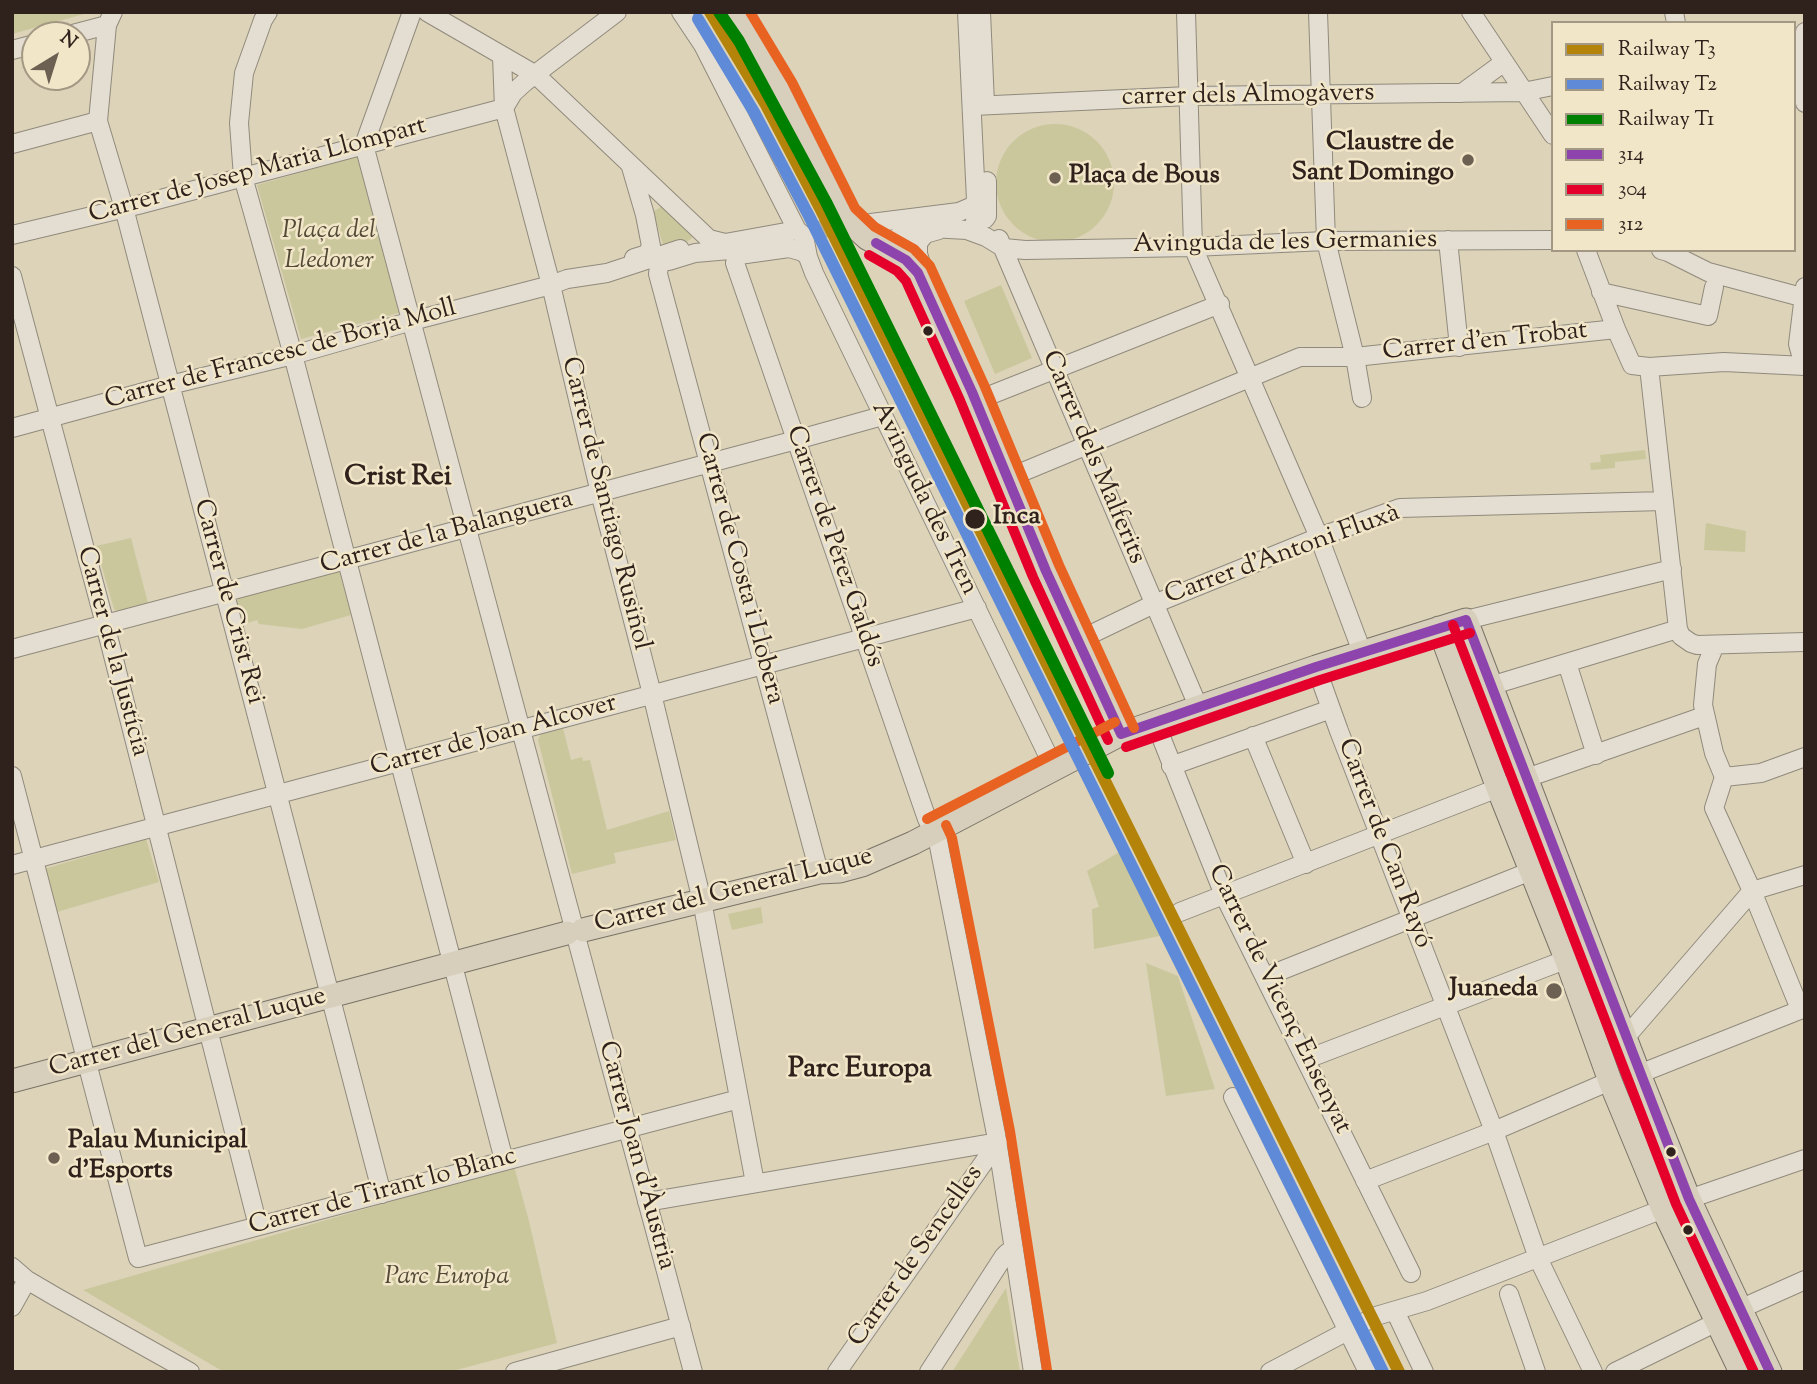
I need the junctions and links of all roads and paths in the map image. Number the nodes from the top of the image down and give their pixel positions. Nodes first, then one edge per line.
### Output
1 (268, 12) edge
2 (412, 12) edge
3 (427, 12) edge
4 (617, 12) edge
5 (681, 12) edge
6 (734, 12) edge
7 (967, 12) edge
8 (981, 12) edge
9 (1186, 12) edge
10 (1318, 12) edge
11 (1471, 12) edge
12 (110, 19) edge
13 (91, 26) edge
14 (1804, 34) edge
15 (502, 57) junction
16 (1503, 63) junction
17 (1803, 63) edge
18 (536, 75) junction
19 (1551, 86) edge
20 (1522, 92) junction
21 (1462, 93) junction
22 (1320, 95) junction
23 (1189, 96) junction
24 (1805, 103) edge
25 (979, 105) junction
26 (504, 108) junction
27 (98, 121) junction
28 (1551, 131) edge
29 (12, 144) edge
30 (364, 145) junction
31 (631, 167) junction
32 (243, 177) junction
33 (666, 198) junction
34 (124, 208) junction
35 (645, 215) junction
36 (975, 221) junction
37 (940, 229) junction
38 (873, 231) junction
39 (12, 235) edge
40 (794, 235) junction
41 (706, 237) junction
42 (1448, 240) junction
43 (1551, 240) edge
44 (1326, 241) junction
45 (1006, 244) junction
46 (1193, 247) junction
47 (688, 251) junction
48 (1587, 252) edge
49 (1668, 252) edge
50 (808, 257) junction
51 (659, 266) junction
52 (12, 276) edge
53 (559, 282) junction
54 (1715, 282) junction
55 (1601, 292) junction
56 (928, 293) junction
57 (1804, 294) edge
58 (1220, 304) junction
59 (412, 321) junction
60 (1616, 329) junction
61 (1459, 347) junction
62 (293, 355) junction
63 (1355, 357) junction
64 (1805, 366) edge
65 (1649, 367) junction
66 (1053, 369) junction
67 (1251, 378) junction
68 (170, 385) junction
69 (1362, 398) dead end
70 (978, 406) junction
71 (880, 413) junction
72 (50, 418) junction
73 (12, 428) edge
74 (796, 440) junction
75 (1087, 446) junction
76 (710, 463) junction
77 (1008, 478) junction
78 (600, 493) junction
79 (1664, 501) junction
80 (467, 529) junction
81 (1319, 537) junction
82 (346, 561) junction
83 (1671, 569) junction
84 (224, 592) junction
85 (1154, 604) junction
86 (976, 608) junction
87 (1466, 620) junction
88 (105, 624) junction
89 (1438, 628) junction
90 (1678, 629) junction
91 (864, 638) junction
92 (1077, 641) junction
93 (1805, 642) edge
94 (1715, 645) junction
95 (12, 649) edge
96 (1363, 652) junction
97 (1567, 663) junction
98 (762, 665) junction
99 (1316, 667) junction
100 (1490, 686) junction
101 (652, 694) junction
102 (1198, 706) junction
103 (1331, 709) junction
104 (1704, 716) junction
105 (1155, 722) junction
106 (520, 730) junction
107 (1121, 734) junction
108 (1253, 736) junction
109 (1596, 755) junction
110 (1805, 757) edge
111 (399, 762) junction
112 (1171, 766) junction
113 (1054, 768) junction
114 (12, 776) edge
115 (1724, 777) junction
116 (1527, 779) junction
117 (1499, 789) junction
118 (276, 795) junction
119 (157, 827) junction
120 (933, 831) junction
121 (1379, 835) junction
122 (35, 859) junction
123 (1306, 864) junction
124 (12, 865) edge
125 (1531, 872) junction
126 (819, 873) junction
127 (1803, 881) edge
128 (1752, 891) junction
129 (1224, 895) junction
130 (702, 901) junction
131 (1180, 912) dead end
132 (1412, 919) junction
133 (575, 932) junction
134 (1591, 950) junction
135 (1567, 961) junction
136 (453, 964) junction
137 (1265, 977) junction
138 (329, 996) junction
139 (1445, 1004) junction
140 (1802, 1009) edge
141 (208, 1029) junction
142 (1625, 1038) junction
143 (1307, 1059) junction
144 (86, 1061) junction
145 (1639, 1074) junction
146 (12, 1081) edge
147 (1610, 1081) junction
148 (1233, 1097) dead end
149 (740, 1099) junction
150 (627, 1129) junction
151 (1494, 1131) junction
152 (998, 1142) junction
153 (1805, 1158) edge
154 (504, 1160) junction
155 (1365, 1181) junction
156 (755, 1183) junction
157 (382, 1194) junction
158 (1689, 1199) junction
159 (647, 1202) junction
160 (1663, 1209) junction
161 (258, 1226) junction
162 (1014, 1252) junction
163 (1538, 1258) junction
164 (12, 1267) edge
165 (1411, 1273) dead end
166 (27, 1280) junction
167 (1805, 1280) edge
168 (1509, 1294) dead end
169 (12, 1307) edge
170 (1740, 1309) junction
171 (1395, 1311) junction
172 (1717, 1322) junction
173 (1362, 1323) junction
174 (681, 1326) junction
175 (190, 1372) edge
176 (515, 1372) edge
177 (693, 1372) edge
178 (837, 1372) edge
179 (929, 1372) edge
180 (1033, 1372) edge
181 (1270, 1372) edge
182 (1368, 1372) edge
183 (1424, 1372) edge
184 (1536, 1372) edge
185 (1593, 1372) edge
186 (1615, 1372) edge
187 (1741, 1372) edge
188 (1770, 1372) edge

1 - 32 street
2 - 30 street
3 - 15 street
4 - 18 street
5 - 40 street, Avinguda des Tren
6 - 38 main road
7 - 25 street
8 - 25 street
9 - 23 street
10 - 22 street
11 - 16 street
12 - 13 street
12 - 27 street, Carrer de Crist Rei
14 - 17 street
15 - 18 street
15 - 26 street, Carrer de Santiago Rusiñol
16 - 20 street
16 - 21 street
17 - 24 street
18 - 26 street
18 - 31 street
19 - 20 street, carrer dels Almogàvers
20 - 21 street, carrer dels Almogàvers
20 - 28 street
21 - 22 street, carrer dels Almogàvers
22 - 23 street, carrer dels Almogàvers
22 - 44 street
23 - 25 street, carrer dels Almogàvers
23 - 46 street
25 - 36 street
25 - 38 street
26 - 30 street, Carrer de Josep Maria Llompart
26 - 53 street, Carrer de Santiago Rusiñol
27 - 29 street
27 - 34 street, Carrer de Crist Rei
30 - 32 street, Carrer de Josep Maria Llompart
30 - 59 street, Carrer Joan d'Àustria
31 - 33 street
31 - 35 street
32 - 34 street, Carrer de Josep Maria Llompart
32 - 62 street
33 - 35 street
33 - 41 street
34 - 39 street, Carrer de Josep Maria Llompart
34 - 68 street, Carrer de Crist Rei
35 - 53 street
36 - 38 street
36 - 45 street
37 - 38 street
37 - 45 street
37 - 56 street
38 - 56 main road
40 - 41 street
40 - 47 street
40 - 50 street, Avinguda des Tren
41 - 47 street
42 - 43 street, Avinguda de les Germanies
42 - 44 street, Avinguda de les Germanies
42 - 61 street
44 - 46 street, Avinguda de les Germanies
44 - 63 street
45 - 46 street, Avinguda de les Germanies
45 - 66 street, Carrer dels Malferits
46 - 58 street
47 - 51 street, Carrer de Francesc de Borja Moll
47 - 53 street
48 - 55 street
49 - 54 street
50 - 71 street, Avinguda des Tren
50 - 74 street, Carrer de Pérez Galdós
51 - 53 street, Carrer de Francesc de Borja Moll
51 - 76 street, Carrer de Costa i Llobera
52 - 72 street, Carrer de la Justícia
53 - 59 street, Carrer de Francesc de Borja Moll
53 - 78 street, Carrer de Santiago Rusiñol
54 - 55 street
54 - 57 street
55 - 60 street
56 - 70 main road
57 - 64 street
58 - 66 street
58 - 67 street
59 - 62 street, Carrer de Francesc de Borja Moll
59 - 80 street, Carrer Joan d'Àustria
60 - 61 street, Carrer d'en Trobat
60 - 65 street
61 - 63 street, Carrer d'en Trobat
62 - 68 street, Carrer de Francesc de Borja Moll
62 - 82 street
63 - 67 street, Carrer d'en Trobat
63 - 69 street
64 - 65 street
65 - 79 street
66 - 70 street
66 - 75 street, Carrer dels Malferits
67 - 75 street
67 - 81 street
68 - 72 street, Carrer de Francesc de Borja Moll
68 - 84 street, Carrer de Crist Rei
70 - 77 main road
71 - 74 street, Carrer de la Balanguera
71 - 86 street, Avinguda des Tren
72 - 73 street, Carrer de Francesc de Borja Moll
72 - 88 street, Carrer de la Justícia
74 - 76 street, Carrer de la Balanguera
74 - 91 street, Carrer de Pérez Galdós
75 - 77 street
75 - 85 street, Carrer dels Malferits
76 - 78 street, Carrer de la Balanguera
76 - 98 street, Carrer de Costa i Llobera
77 - 92 main road
78 - 80 street, Carrer de la Balanguera
78 - 101 street, Carrer de Santiago Rusiñol
79 - 81 street, Carrer d'Antoni Fluxà
79 - 83 street
80 - 82 street, Carrer de la Balanguera
80 - 106 street, Carrer Joan d'Àustria
81 - 85 street, Carrer d'Antoni Fluxà
81 - 96 street
82 - 84 street, Carrer de la Balanguera
82 - 111 street
83 - 87 street, Carrer del General Luque
83 - 90 street
84 - 88 street, Carrer de la Balanguera
84 - 118 street, Carrer de Crist Rei
85 - 92 street, Carrer d'Antoni Fluxà
85 - 102 street, Carrer dels Malferits
86 - 91 street, Carrer de Joan Alcover
86 - 113 street, Avinguda des Tren
87 - 89 main road, Carrer del General Luque
87 - 100 main road
88 - 95 street, Carrer de la Balanguera
88 - 119 street, Carrer de la Justícia
89 - 96 main road, Carrer del General Luque
89 - 117 main road
90 - 94 street
90 - 97 street
91 - 98 street, Carrer de Joan Alcover
91 - 120 street, Carrer de Pérez Galdós
92 - 107 main road
93 - 94 street
94 - 104 street
96 - 99 main road, Carrer del General Luque
97 - 100 street
97 - 109 street
98 - 101 street, Carrer de Joan Alcover
98 - 126 street, Carrer de Costa i Llobera
99 - 102 main road, Carrer del General Luque
99 - 103 street, Carrer de Can Rayó
100 - 116 main road
101 - 106 street, Carrer de Joan Alcover
101 - 130 street, Carrer de Santiago Rusiñol
102 - 105 main road, Carrer del General Luque
103 - 108 street
103 - 121 street, Carrer de Can Rayó
104 - 109 street
104 - 115 street
105 - 107 main road, Carrer del General Luque
105 - 112 street, Carrer de Vicenç Ensenyat
106 - 111 street, Carrer de Joan Alcover
106 - 133 street, Carrer Joan d'Àustria
107 - 113 main road, Carrer del General Luque
108 - 112 street
108 - 123 street
109 - 116 street
110 - 115 street
111 - 118 street, Carrer de Joan Alcover
111 - 136 street
112 - 129 street, Carrer de Vicenç Ensenyat
113 - 120 main road, Carrer del General Luque
114 - 122 street
115 - 128 street
116 - 117 street
116 - 134 main road
117 - 121 street
117 - 125 main road
118 - 119 street, Carrer de Joan Alcover
118 - 138 street, Carrer de Crist Rei
119 - 122 street, Carrer de Joan Alcover
119 - 141 street, Carrer de la Justícia
120 - 126 main road, Carrer del General Luque
120 - 152 street, Carrer de Pérez Galdós
121 - 123 street
121 - 132 street, Carrer de Can Rayó
122 - 124 street, Carrer de Joan Alcover
122 - 144 street
123 - 129 street
125 - 132 street
125 - 135 main road
126 - 130 main road, Carrer del General Luque
127 - 128 street
128 - 140 street
128 - 142 street
129 - 131 street
129 - 137 street, Carrer de Vicenç Ensenyat
130 - 133 main road, Carrer del General Luque
130 - 149 street, Carrer de Santiago Rusiñol
132 - 137 street
132 - 139 street, Carrer de Can Rayó
133 - 136 main road, Carrer del General Luque
133 - 150 street, Carrer Joan d'Àustria
134 - 135 street
134 - 142 main road
135 - 139 street
135 - 147 main road
136 - 138 main road, Carrer del General Luque
136 - 154 street
137 - 143 street, Carrer de Vicenç Ensenyat
138 - 141 main road, Carrer del General Luque
138 - 157 street, Carrer de Crist Rei
139 - 143 street
139 - 151 street, Carrer de Can Rayó
140 - 145 street
141 - 144 main road, Carrer del General Luque
141 - 161 street, Carrer de la Justícia
142 - 145 main road
143 - 155 street, Carrer de Vicenç Ensenyat
144 - 146 main road, Carrer del General Luque
144 - 161 street, Carrer de Tirant lo Blanc
145 - 158 main road
147 - 151 street
147 - 160 main road
148 - 173 street
149 - 150 street, Carrer de Tirant lo Blanc
149 - 156 street, Carrer de Santiago Rusiñol
150 - 154 street, Carrer de Tirant lo Blanc
150 - 159 street, Carrer Joan d'Àustria
151 - 155 street
151 - 163 street, Carrer de Can Rayó
152 - 156 street
152 - 162 street, Carrer de Pérez Galdós
152 - 178 street, Carrer de Sencelles
153 - 158 street
154 - 157 street, Carrer de Tirant lo Blanc
155 - 165 street, Carrer de Vicenç Ensenyat
156 - 159 street
157 - 161 street, Carrer de Tirant lo Blanc
158 - 160 street
158 - 170 main road
159 - 174 street, Carrer Joan d'Àustria
160 - 163 street
160 - 172 main road
162 - 179 street
162 - 180 street, Carrer de Pérez Galdós
163 - 171 street
163 - 185 street, Carrer de Can Rayó
164 - 166 street
166 - 169 street
166 - 175 street
167 - 170 street
168 - 184 street
170 - 188 main road
171 - 173 street
171 - 183 street
172 - 186 street
172 - 187 main road
173 - 181 street
173 - 182 street
174 - 176 street
174 - 177 street, Carrer Joan d'Àustria

